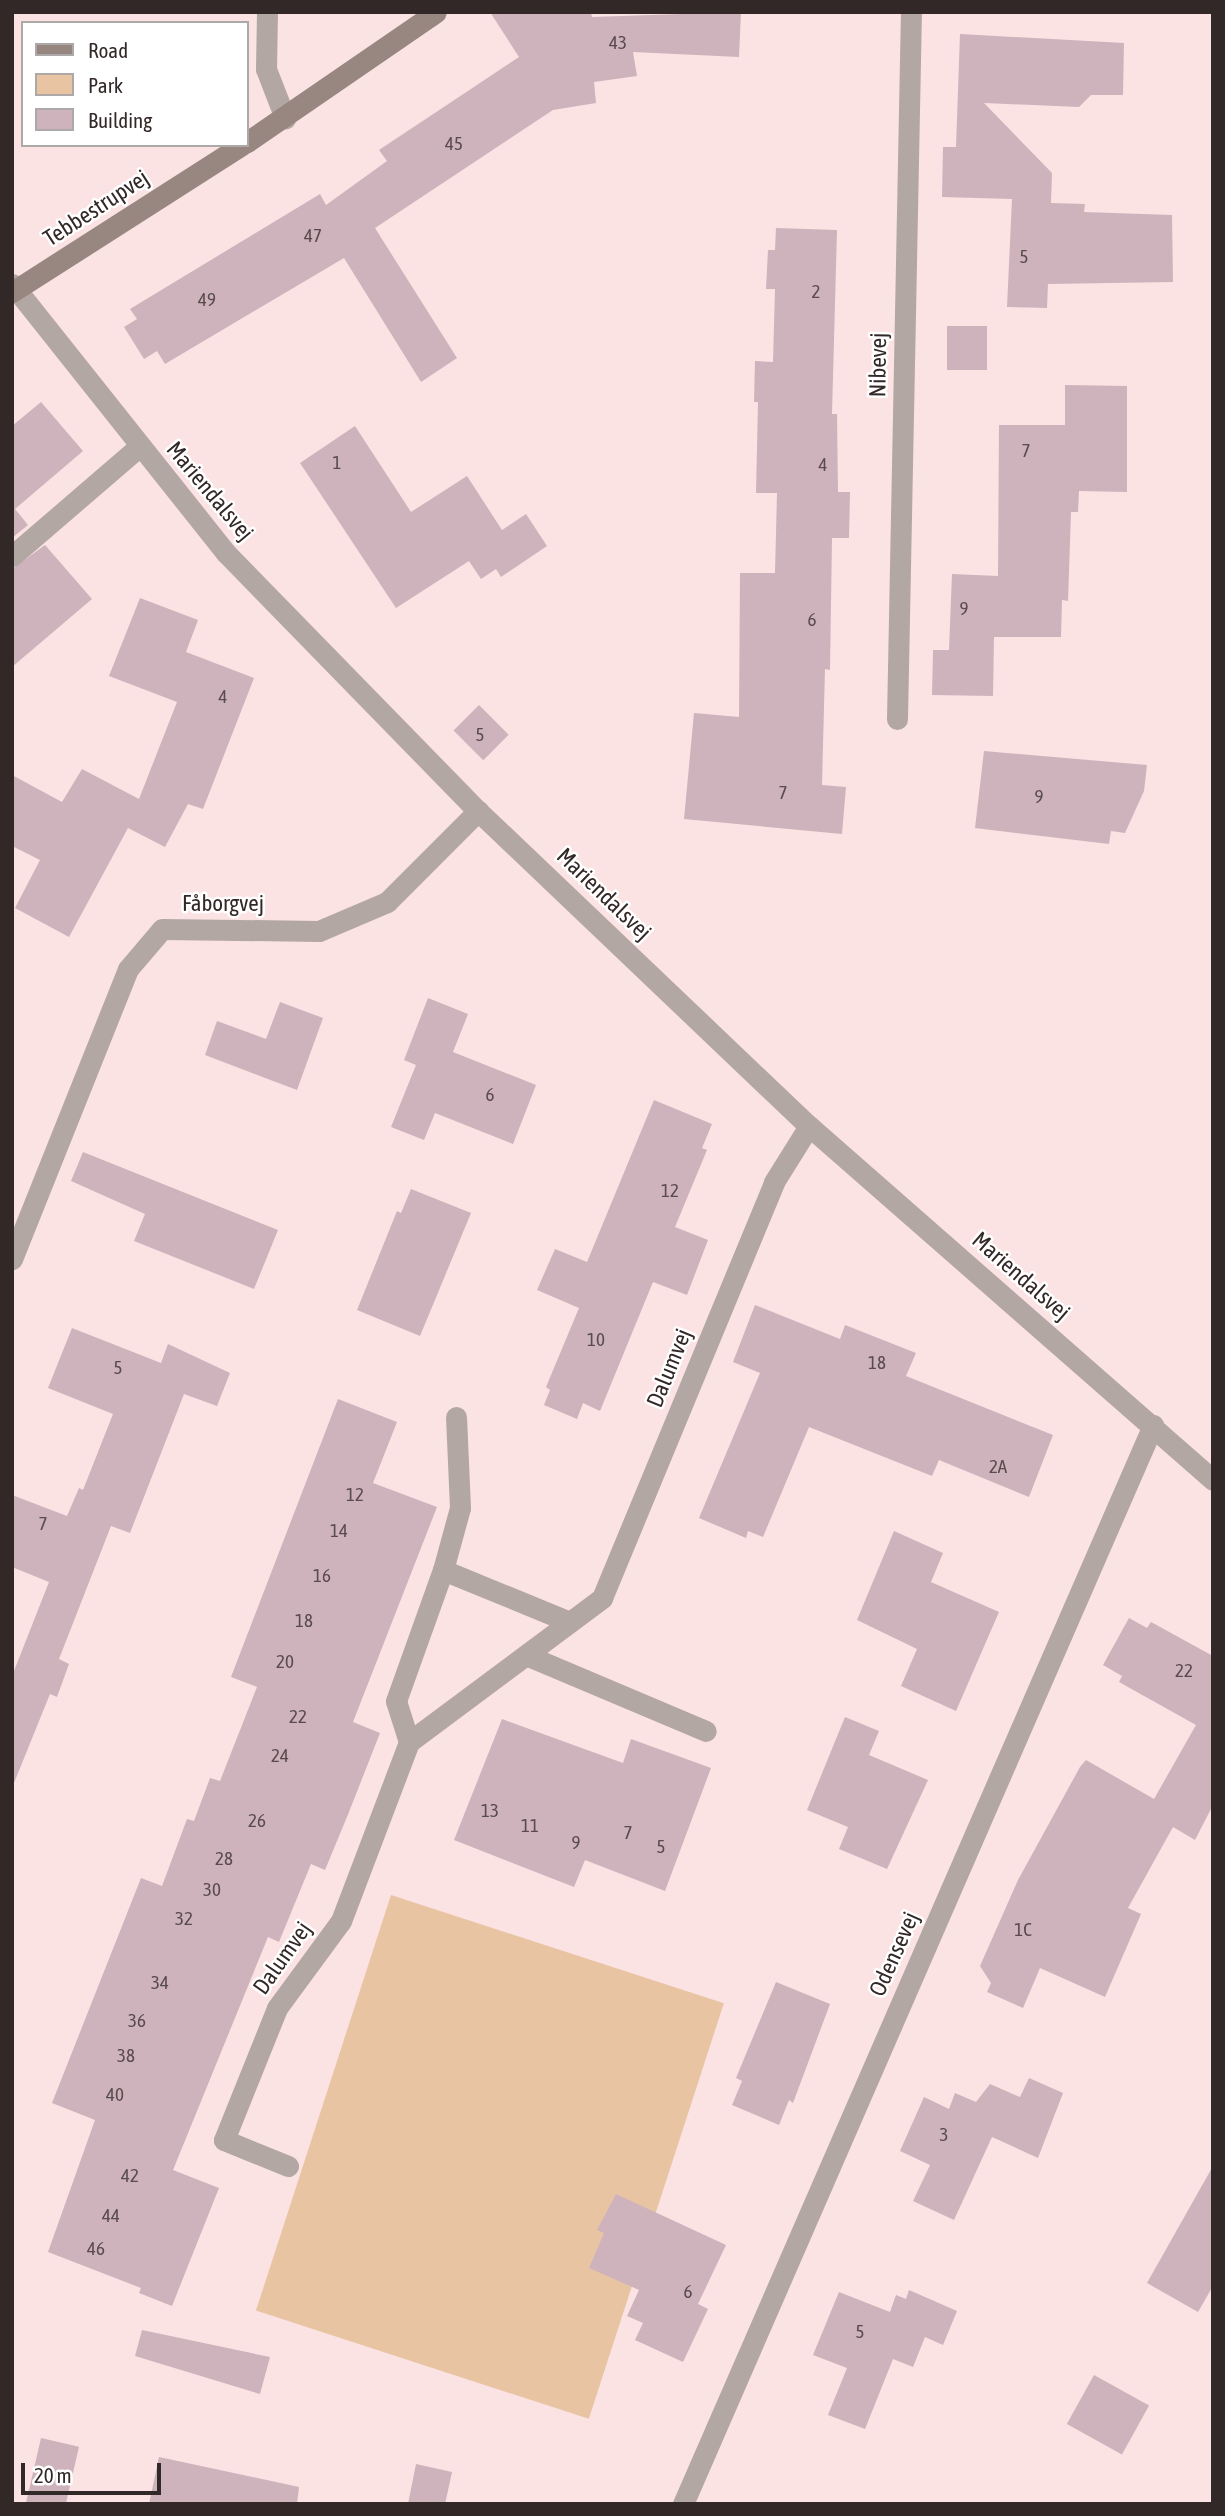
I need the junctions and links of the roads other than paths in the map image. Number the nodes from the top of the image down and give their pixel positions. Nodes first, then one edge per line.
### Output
1 (267, 12) edge
2 (436, 12) edge
3 (911, 12) edge
4 (285, 118) junction
5 (248, 142) edge
6 (240, 147) edge
7 (13, 289) edge
8 (139, 446) junction
9 (12, 555) edge
10 (897, 719) dead end
11 (478, 811) junction
12 (809, 1126) junction
13 (12, 1259) edge
14 (456, 1417) dead end
15 (1153, 1425) junction
16 (1213, 1480) edge
17 (443, 1570) junction
18 (570, 1622) junction
19 (526, 1655) junction
20 (706, 1731) dead end
21 (409, 1742) junction
22 (288, 2166) dead end
23 (683, 2504) edge

1 - 4 street
2 - 4 street, Tebbestrupvej
3 - 10 street, Nibevej
4 - 5 street, Tebbestrupvej
6 - 7 street, Tebbestrupvej
7 - 8 street, Mariendalsvej
8 - 9 street
8 - 11 street, Mariendalsvej
11 - 12 street, Mariendalsvej
11 - 13 street, Fåborgvej
12 - 15 street, Mariendalsvej
12 - 18 street, Dalumvej
14 - 17 street
15 - 16 street, Mariendalsvej
15 - 23 street, Odensevej
17 - 18 street
17 - 21 street
18 - 19 street, Dalumvej
19 - 20 street
19 - 21 street, Dalumvej
21 - 22 street, Dalumvej

